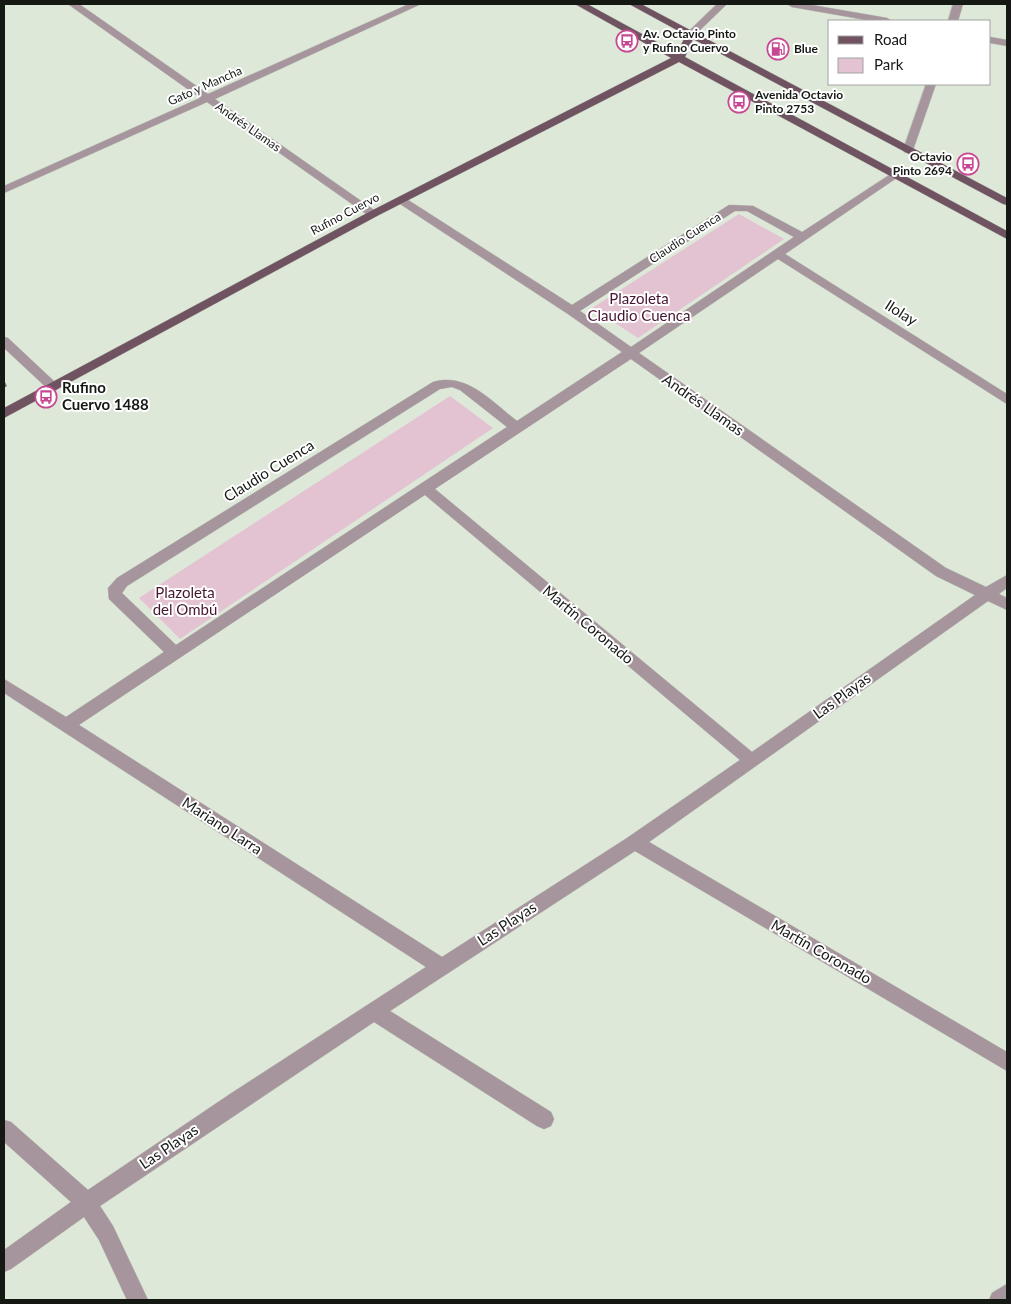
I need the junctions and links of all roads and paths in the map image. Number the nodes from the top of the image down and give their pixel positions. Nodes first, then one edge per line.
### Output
1 (73, 4) edge
2 (416, 4) edge
3 (580, 4) edge
4 (634, 4) edge
5 (722, 4) edge
6 (792, 4) edge
7 (958, 4) edge
8 (881, 20) edge
9 (953, 20) edge
10 (691, 34) junction
11 (991, 40) edge
12 (1007, 43) edge
13 (680, 57) junction
14 (931, 85) edge
15 (208, 99) junction
16 (908, 150) junction
17 (894, 175) junction
18 (4, 190) edge
19 (401, 200) junction
20 (1007, 202) edge
21 (373, 214) junction
22 (1007, 236) edge
23 (802, 237) junction
24 (778, 254) junction
25 (572, 311) junction
26 (4, 341) edge
27 (630, 353) junction
28 (53, 387) junction
29 (1007, 400) edge
30 (4, 414) edge
31 (517, 428) junction
32 (424, 488) junction
33 (1007, 581) edge
34 (986, 595) junction
35 (1007, 604) edge
36 (174, 652) junction
37 (4, 684) edge
38 (66, 725) junction
39 (752, 761) junction
40 (634, 842) junction
41 (441, 967) junction
42 (373, 1011) junction
43 (1007, 1062) edge
44 (544, 1118) dead end
45 (4, 1129) edge
46 (86, 1202) junction
47 (4, 1262) edge
48 (1007, 1294) edge
49 (138, 1300) edge
50 (999, 1300) edge

1 - 15 street, Andrés Llamas
2 - 15 street, Gato y Mancha
3 - 13 main road
4 - 10 main road
5 - 10 street
6 - 8 street
7 - 9 street
10 - 13 main road
10 - 16 main road
11 - 12 street
13 - 17 main road
13 - 19 main road, Rufino Cuervo
14 - 16 street
15 - 18 street, Gato y Mancha
15 - 21 street, Andrés Llamas
16 - 20 main road
17 - 22 main road
17 - 23 street
19 - 21 main road, Rufino Cuervo
19 - 25 street, Andrés Llamas
21 - 28 main road, Rufino Cuervo
23 - 24 street
23 - 25 street, Claudio Cuenca
24 - 27 street
24 - 29 street, Ilolay
25 - 27 street, Andrés Llamas
26 - 28 street
27 - 31 street
27 - 34 street, Andrés Llamas
28 - 30 main road, Rufino Cuervo
31 - 32 street
31 - 36 street, Claudio Cuenca
32 - 36 street
32 - 39 street, Martín Coronado
33 - 34 street, Las Playas
34 - 35 street, Andrés Llamas
34 - 39 street, Las Playas
36 - 38 street
37 - 38 street, Mariano Larra
38 - 41 street, Mariano Larra
39 - 40 street, Las Playas
40 - 41 street, Las Playas
40 - 43 street, Martín Coronado
41 - 42 street, Las Playas
42 - 44 street
42 - 46 street, Las Playas
45 - 46 street
46 - 47 street, Las Playas
46 - 49 street
48 - 50 street

